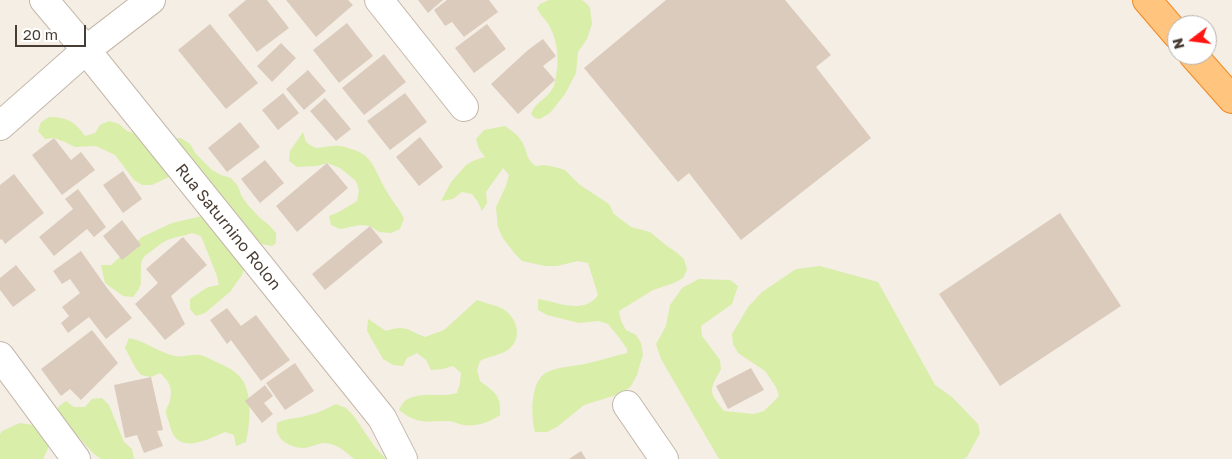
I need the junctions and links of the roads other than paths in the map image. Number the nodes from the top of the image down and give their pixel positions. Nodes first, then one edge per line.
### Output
1 (44, 0) edge
2 (151, 0) edge
3 (380, 0) edge
4 (1147, 0) edge
5 (1167, 23) edge
6 (86, 50) junction
7 (1202, 65) edge
8 (1232, 99) edge
9 (464, 107) dead end
10 (0, 126) edge
11 (0, 356) edge
12 (627, 404) dead end
13 (76, 459) edge
14 (403, 459) edge
15 (664, 459) edge

1 - 6 street, Rua Saturnino Rolon
2 - 6 street
3 - 9 street
4 - 5 highway
6 - 10 street
6 - 14 street, Rua Saturnino Rolon
7 - 8 highway
11 - 13 street
12 - 15 street

